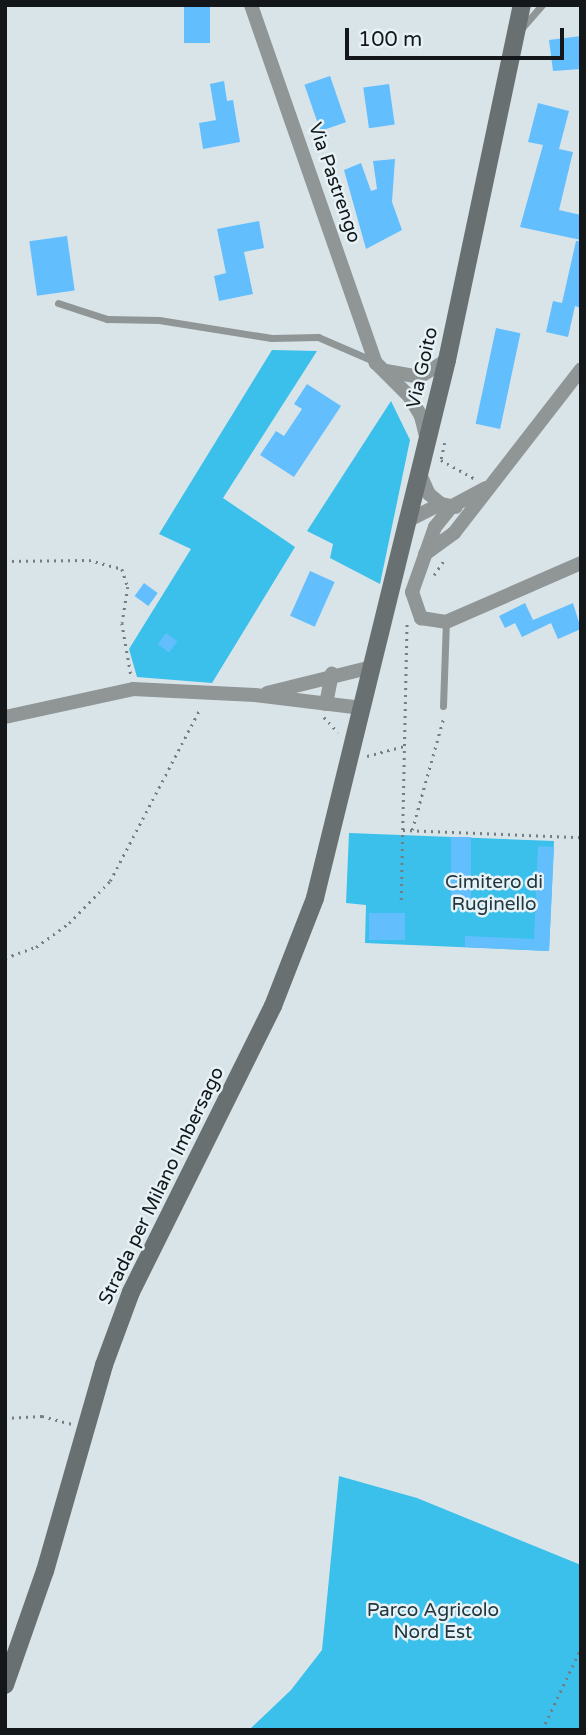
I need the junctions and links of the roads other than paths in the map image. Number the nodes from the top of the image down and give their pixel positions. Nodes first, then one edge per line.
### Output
1 (251, 5) edge
2 (522, 5) edge
3 (542, 5) edge
4 (516, 35) junction
5 (58, 303) dead end
6 (447, 360) junction
7 (381, 367) junction
8 (581, 369) edge
9 (427, 440) junction
10 (419, 472) junction
11 (486, 488) junction
12 (447, 505) junction
13 (465, 518) junction
14 (407, 521) junction
15 (401, 544) junction
16 (425, 554) junction
17 (581, 563) edge
18 (446, 622) junction
19 (372, 667) junction
20 (332, 674) junction
21 (255, 695) junction
22 (326, 704) junction
23 (443, 706) road end
24 (362, 709) junction
25 (5, 717) edge
26 (5, 1685) edge

1 - 7 street, Via Pastrengo
2 - 4 street, Via Goito
3 - 4 lane, Via Goito
4 - 6 street, Via Goito
5 - 7 lane
6 - 7 street
6 - 9 street, Via Goito
7 - 9 street, Via Pastrengo
8 - 11 street
9 - 10 street, Via Goito
10 - 12 street
10 - 14 street, Via Goito
11 - 12 street
11 - 13 street
12 - 13 street
12 - 14 street
12 - 16 street
13 - 16 street
14 - 15 street, Via Goito
15 - 16 street
15 - 19 street, Via Goito
16 - 18 street
17 - 18 street
18 - 23 lane
19 - 20 street
19 - 24 street, Via Goito
20 - 21 street
20 - 22 street
21 - 22 street
21 - 25 street
22 - 24 street
24 - 26 street, Strada per Milano Imbersago

